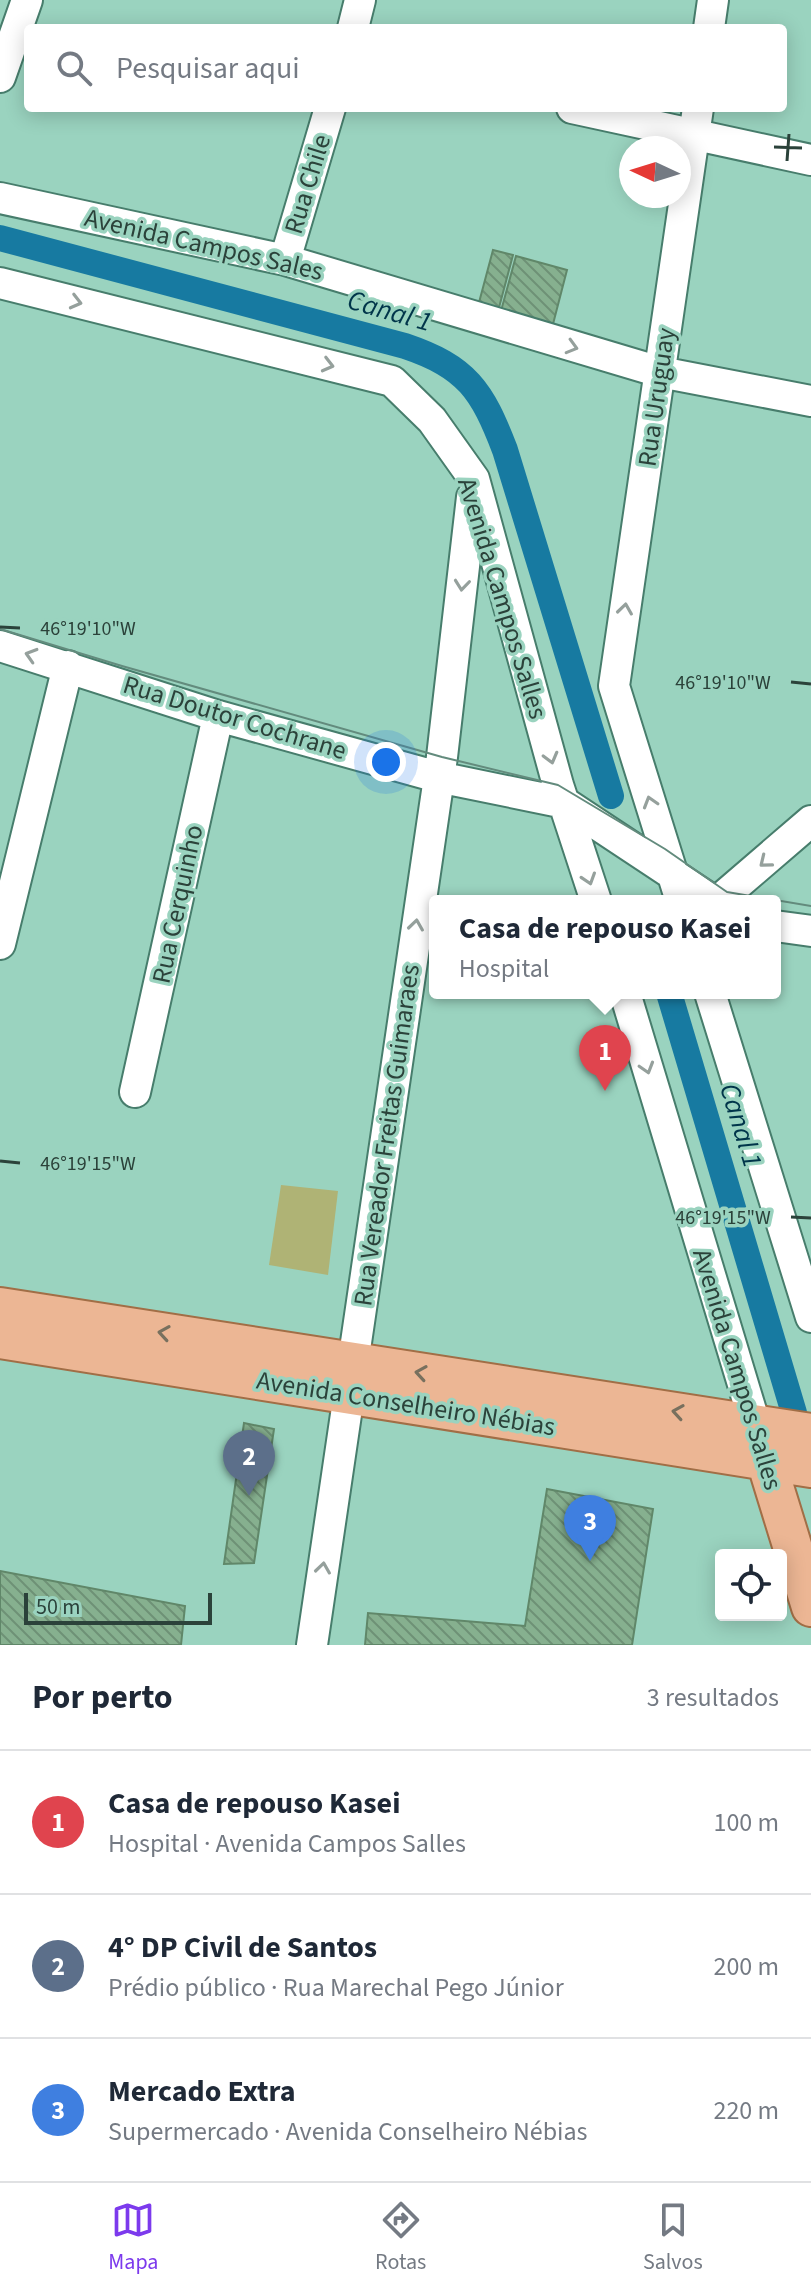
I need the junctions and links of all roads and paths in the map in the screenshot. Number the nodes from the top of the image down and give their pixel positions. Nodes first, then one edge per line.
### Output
1 (27, 0) edge
2 (360, 0) edge
3 (713, 0) edge
4 (354, 24) edge
5 (710, 24) edge
6 (0, 77) edge
7 (329, 112) edge
8 (607, 112) edge
9 (696, 122) edge
10 (811, 160) edge
11 (0, 198) edge
12 (285, 260) junction
13 (0, 283) edge
14 (660, 372) junction
15 (811, 401) edge
16 (474, 479) junction
17 (0, 646) edge
18 (68, 666) junction
19 (218, 716) junction
20 (438, 777) junction
21 (565, 803) junction
22 (811, 821) edge
23 (678, 888) edge
24 (594, 895) edge
25 (698, 895) edge
26 (722, 895) edge
27 (781, 927) edge
28 (811, 931) edge
29 (0, 944) edge
30 (627, 999) edge
31 (712, 999) edge
32 (135, 1092) dead end
33 (0, 1307) edge
34 (811, 1317) edge
35 (0, 1339) edge
36 (351, 1378) junction
37 (755, 1424) junction
38 (811, 1433) edge
39 (766, 1460) junction
40 (811, 1468) edge
41 (811, 1607) edge
42 (312, 1645) edge

1 - 6 street
2 - 4 street
3 - 5 street
7 - 12 street, Rua Chile
8 - 9 street
9 - 10 street
9 - 14 street, Rua Uruguay
11 - 12 street, Avenida Campos Sales
12 -> 14 street, Avenida Campos Sales
13 -> 16 street, Avenida Campos Salles
14 - 15 street, Avenida Campos Sales
23 -> 14 street, Rua Uruguay
16 -> 20 street, Rua Vereador Freitas Guimaraes
16 -> 21 street, Avenida Campos Salles
18 -> 17 street, Rua Doutor Cochrane
18 - 19 street, Rua Doutor Cochrane
18 - 29 street
19 - 20 street, Rua Doutor Cochrane
19 - 32 street, Rua Cerquinho
20 - 21 street, Rua Doutor Cochrane
36 -> 20 street, Rua Vereador Freitas Guimaraes
21 - 23 street
21 -> 24 street, Avenida Campos Salles
22 -> 26 street
23 - 25 street
27 - 28 street
30 -> 37 street, Avenida Campos Salles
31 - 34 street
36 -> 33 main road, Avenida Conselheiro Nébias
35 - 36 main road, Avenida Conselheiro Nébias
37 -> 36 main road, Avenida Conselheiro Nébias
36 - 39 main road, Avenida Conselheiro Nébias
42 -> 36 street, Rua Vereador Freitas Guimaraes
37 - 38 main road, Avenida Conselheiro Nébias
37 - 39 main road, Avenida Campos Salles
39 - 40 main road, Avenida Conselheiro Nébias
39 - 41 main road, Avenida Campos Salles

